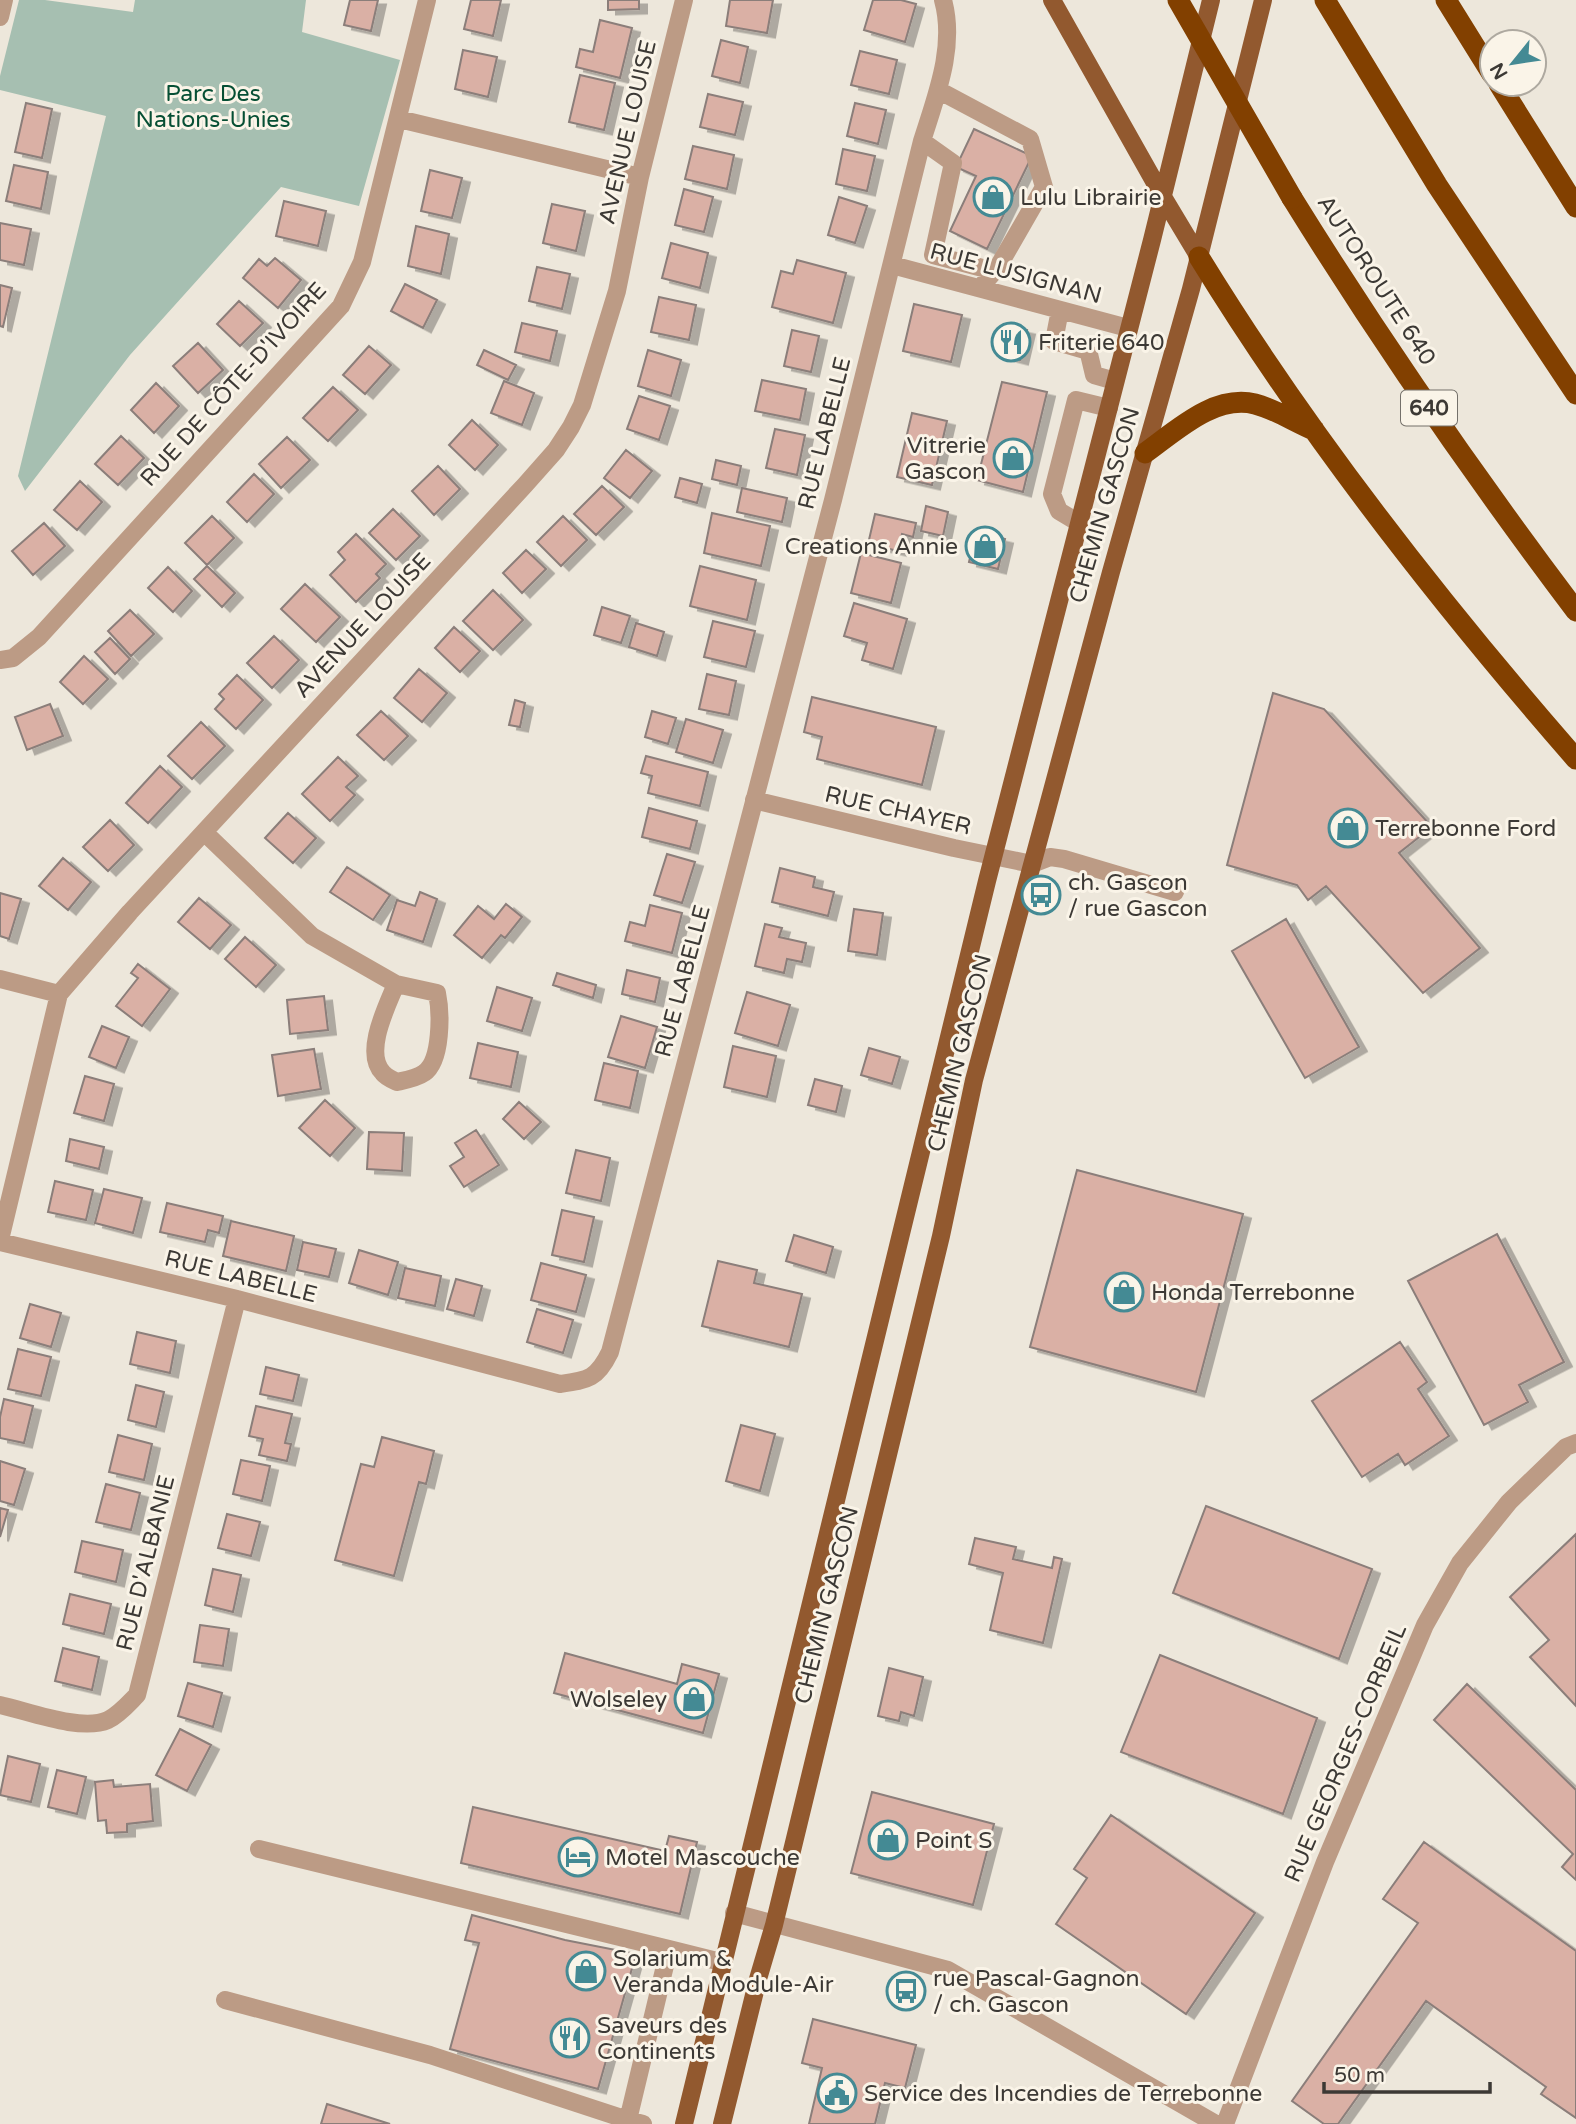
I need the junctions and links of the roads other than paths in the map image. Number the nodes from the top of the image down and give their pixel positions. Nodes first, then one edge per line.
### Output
1 (4, 0) edge
2 (427, 0) edge
3 (684, 0) edge
4 (943, 0) edge
5 (1052, 0) edge
6 (1178, 0) edge
7 (1211, 0) edge
8 (1263, 0) edge
9 (1446, 0) edge
10 (1329, 7) edge
11 (0, 17) edge
12 (1478, 51) edge
13 (938, 90) junction
14 (1508, 98) edge
15 (399, 119) junction
16 (922, 141) junction
17 (640, 177) junction
18 (1163, 197) junction
19 (1576, 207) edge
20 (933, 255) junction
21 (1199, 257) junction
22 (892, 265) junction
23 (994, 271) junction
24 (928, 275) junction
25 (980, 288) junction
26 (1060, 310) junction
27 (1128, 328) junction
28 (1115, 381) junction
29 (1576, 394) edge
30 (1109, 408) junction
31 (1316, 431) junction
32 (1145, 453) junction
33 (1079, 523) junction
34 (1576, 611) edge
35 (0, 660) edge
36 (1576, 759) edge
37 (754, 800) junction
38 (204, 832) junction
39 (994, 855) junction
40 (1032, 864) junction
41 (1175, 891) dead end
42 (0, 979) edge
43 (396, 984) junction
44 (59, 994) junction
45 (0, 1241) edge
46 (237, 1299) junction
47 (1576, 1443) edge
48 (0, 1705) edge
49 (259, 1849) dead end
50 (734, 1913) junction
51 (774, 1925) junction
52 (669, 1949) junction
53 (721, 1962) junction
54 (225, 2000) dead end
55 (636, 2122) edge
56 (684, 2124) edge
57 (722, 2124) edge
58 (1216, 2124) edge
59 (1225, 2124) edge

1 - 11 street
2 - 15 street, RUE DE CÔTE-D'IVOIRE
3 - 17 street, AVENUE LOUISE
4 - 13 street, RUE LABELLE
5 - 18 main road
6 - 34 highway, AUTOROUTE 640 / 640, bridge
7 - 18 main road, CHEMIN GASCON
8 - 21 main road, CHEMIN GASCON
9 - 12 highway
10 - 29 highway
13 - 16 street, RUE LABELLE
13 - 23 street
14 - 19 highway
15 - 17 street
15 - 35 street, RUE DE CÔTE-D'IVOIRE
16 - 20 street
16 - 22 street, RUE LABELLE
17 - 38 street, AVENUE LOUISE
18 - 21 main road
18 - 27 main road, CHEMIN GASCON
20 - 23 street
20 - 24 street
21 - 31 highway
21 - 32 main road, CHEMIN GASCON
22 - 24 street, RUE LUSIGNAN
22 - 37 street, RUE LABELLE
23 - 25 street
24 - 25 street, RUE LUSIGNAN
25 - 26 street, RUE LUSIGNAN
26 - 27 street, RUE LUSIGNAN
26 - 28 street
27 - 28 main road, CHEMIN GASCON
28 - 30 main road, CHEMIN GASCON
30 - 33 main road, CHEMIN GASCON
30 - 33 street
31 - 32 highway
31 - 36 highway
32 - 40 main road, CHEMIN GASCON
33 - 39 main road, CHEMIN GASCON
37 - 39 street, RUE CHAYER
37 - 46 street, RUE LABELLE
38 - 43 street
38 - 44 street, AVENUE LOUISE
39 - 40 street, RUE CHAYER
39 - 50 main road, CHEMIN GASCON
40 - 41 street
40 - 51 main road, CHEMIN GASCON
42 - 44 street
43 - 43 street
44 - 45 street, AVENUE LOUISE
45 - 46 street, RUE LABELLE
46 - 48 street, RUE D'ALBANIE
47 - 59 street, RUE GEORGES-CORBEIL
49 - 52 street
50 - 51 street
50 - 53 main road, CHEMIN GASCON
51 - 57 main road, CHEMIN GASCON
51 - 58 street
52 - 53 street
52 - 55 street
53 - 56 main road, CHEMIN GASCON
54 - 55 street

